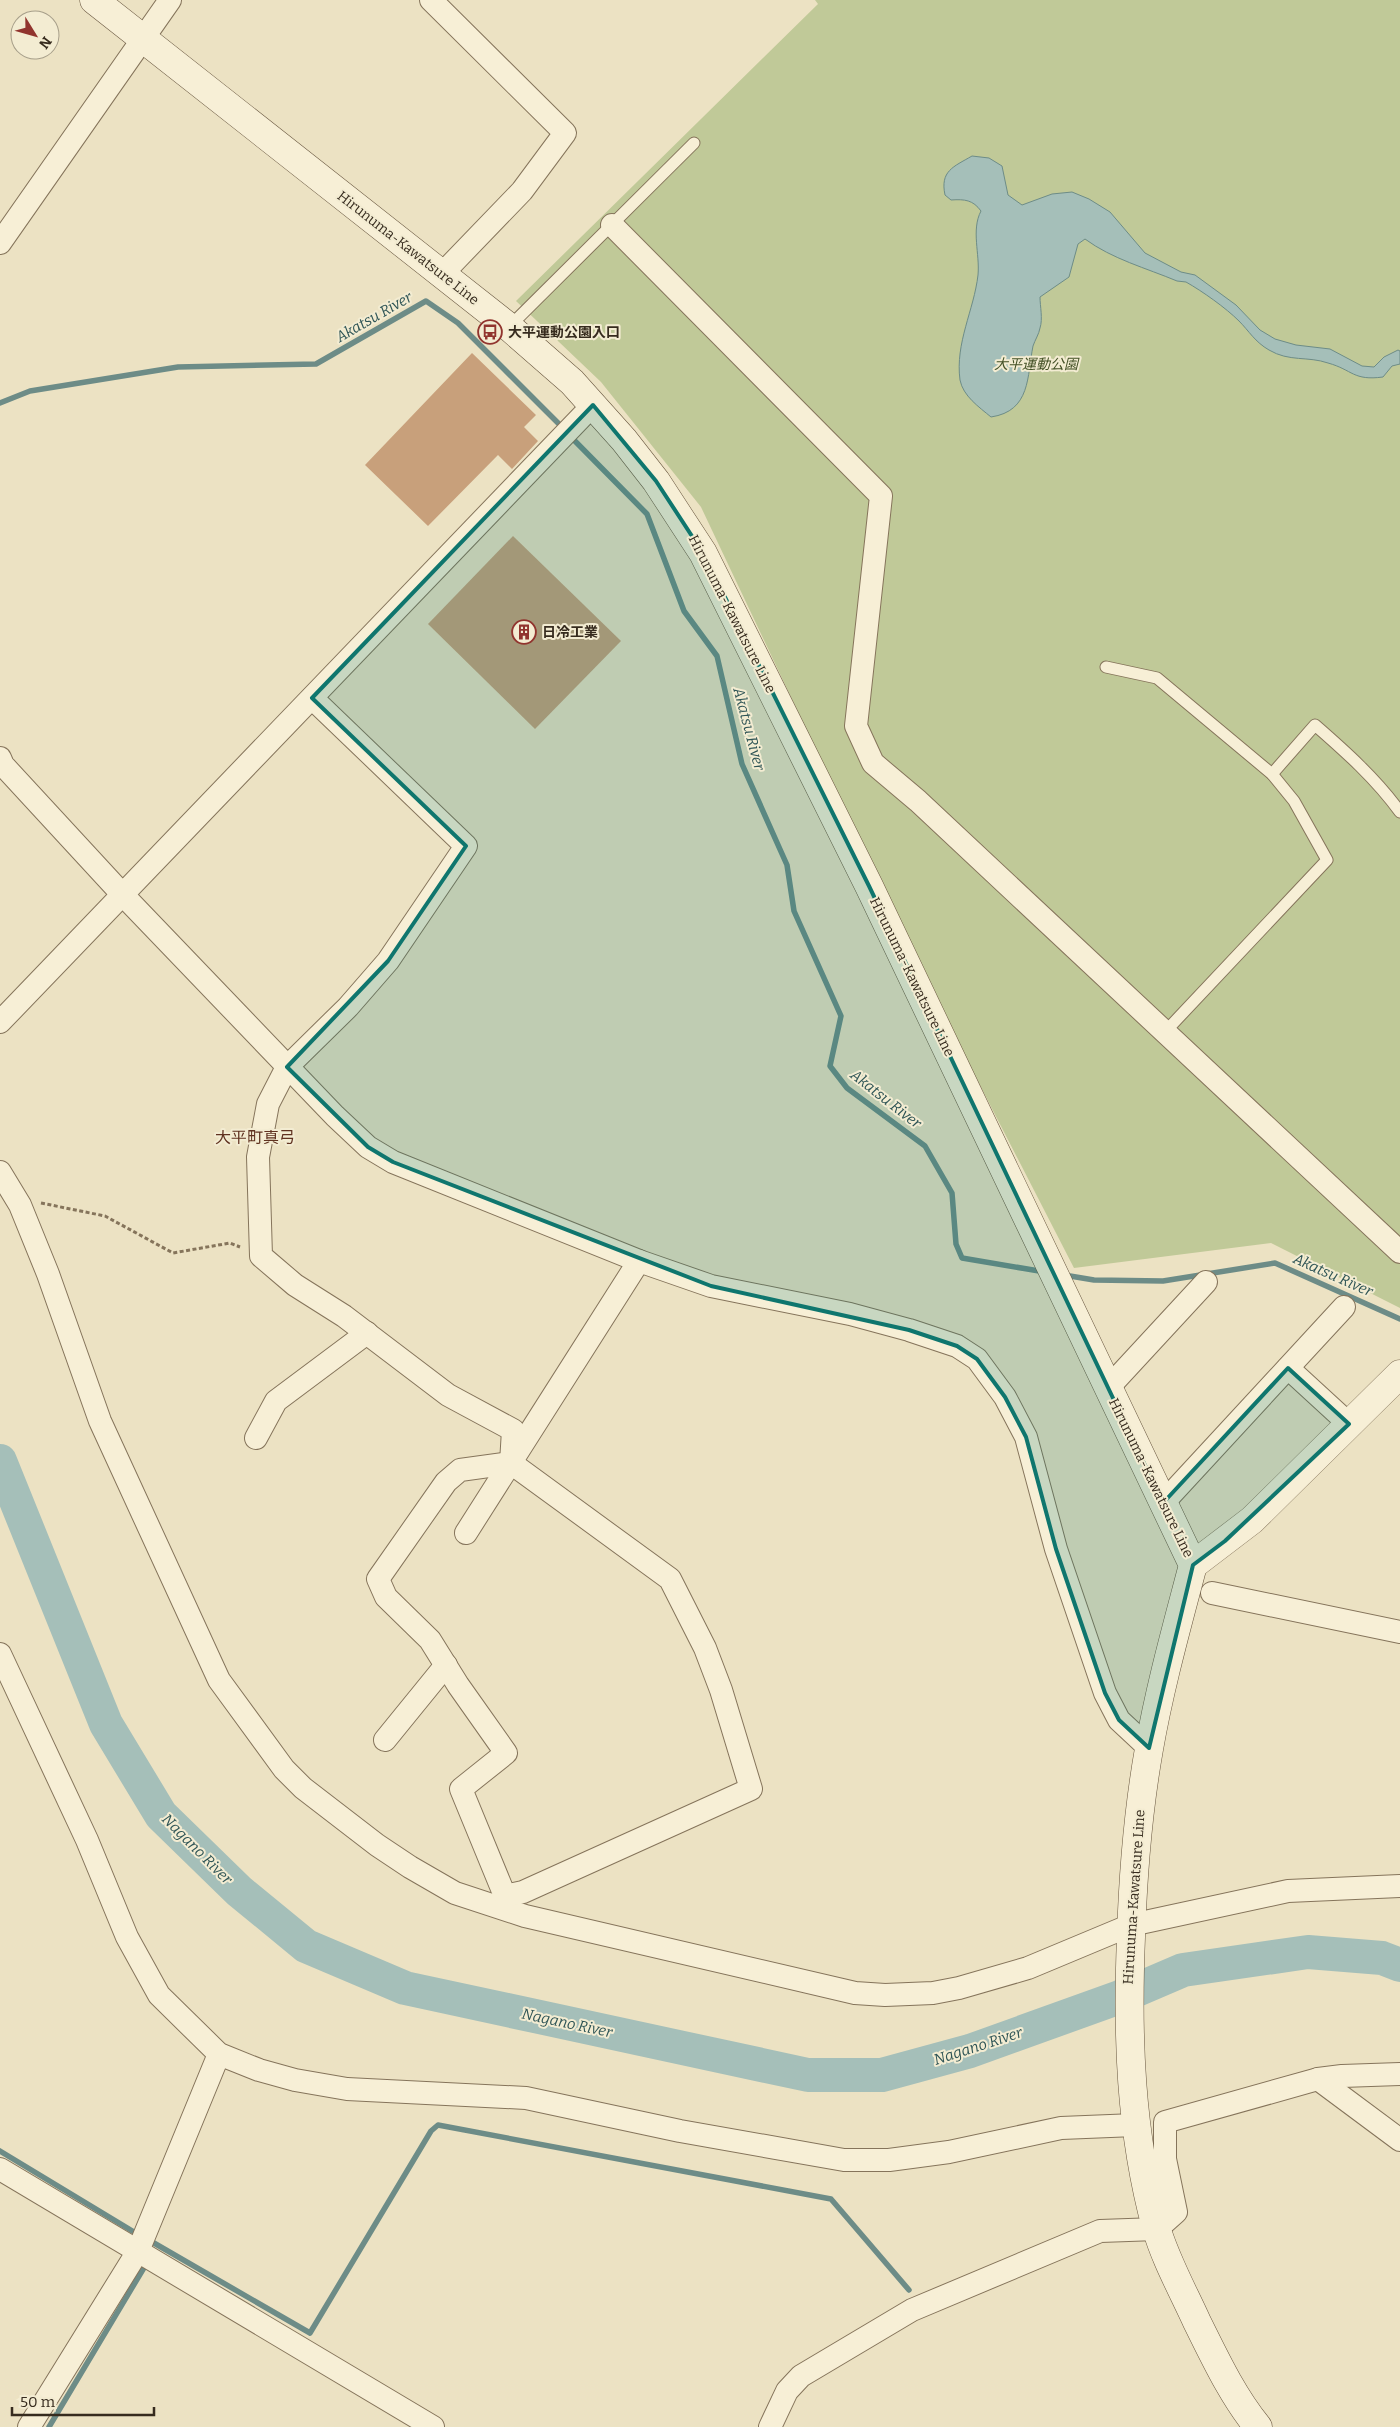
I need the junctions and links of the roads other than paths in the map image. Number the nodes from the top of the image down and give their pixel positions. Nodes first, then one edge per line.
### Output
1 (94, 0) edge
2 (170, 0) edge
3 (431, 0) edge
4 (144, 39) junction
5 (694, 143) dead end
6 (612, 225) junction
7 (0, 243) edge
8 (442, 274) junction
9 (509, 327) junction
10 (593, 405) junction
11 (1106, 667) dead end
12 (312, 698) junction
13 (0, 758) edge
14 (1272, 774) junction
15 (1400, 812) edge
16 (122, 894) junction
17 (0, 1022) edge
18 (1164, 1033) junction
19 (287, 1067) junction
20 (0, 1172) edge
21 (1400, 1252) edge
22 (639, 1261) junction
23 (1206, 1282) dead end
24 (1344, 1307) dead end
25 (367, 1333) junction
26 (1288, 1368) junction
27 (1400, 1374) edge
28 (1108, 1388) junction
29 (1349, 1424) junction
30 (256, 1438) dead end
31 (511, 1463) junction
32 (1163, 1503) junction
33 (466, 1533) dead end
34 (1193, 1565) junction
35 (1212, 1593) dead end
36 (1400, 1632) edge
37 (0, 1654) edge
38 (446, 1665) junction
39 (385, 1740) dead end
40 (1149, 1748) junction
41 (1400, 1886) edge
42 (1131, 1931) junction
43 (219, 2054) junction
44 (1400, 2074) edge
45 (1318, 2079) junction
46 (1134, 2117) junction
47 (1400, 2140) edge
48 (0, 2169) edge
49 (1157, 2229) junction
50 (138, 2251) junction
51 (29, 2427) edge
52 (433, 2427) edge
53 (770, 2427) edge
54 (1258, 2427) edge

1 - 4 main road, Hirunuma-Kawatsure Line
2 - 4 street
3 - 8 street
4 - 7 street
4 - 8 main road, Hirunuma-Kawatsure Line
5 - 6 lane
6 - 9 lane
6 - 18 street
8 - 9 main road, Hirunuma-Kawatsure Line
9 - 10 main road, Hirunuma-Kawatsure Line
10 - 12 street
10 - 28 main road, Hirunuma-Kawatsure Line
11 - 14 lane
12 - 16 street
12 - 19 street
13 - 16 street
14 - 15 lane
14 - 18 lane
16 - 17 street
16 - 19 street
18 - 21 street
19 - 22 street
19 - 25 street
20 - 42 street
22 - 31 street
22 - 40 street
23 - 28 street
24 - 26 street
25 - 30 street
25 - 31 street
26 - 29 street
26 - 32 street
27 - 29 main road
28 - 32 main road, Hirunuma-Kawatsure Line
29 - 34 main road
31 - 33 street
31 - 38 street
31 - 38 street
32 - 34 main road, Hirunuma-Kawatsure Line
34 - 40 main road, Hirunuma-Kawatsure Line
35 - 36 street
37 - 43 street
38 - 39 street
40 - 42 main road, Hirunuma-Kawatsure Line
41 - 42 street
42 - 46 main road, Hirunuma-Kawatsure Line
43 - 46 street
43 - 50 street
44 - 45 street
45 - 47 street
45 - 49 street
46 - 49 main road, Hirunuma-Kawatsure Line
48 - 50 street
49 - 53 street
49 - 54 main road, Hirunuma-Kawatsure Line
50 - 51 street
50 - 52 street

